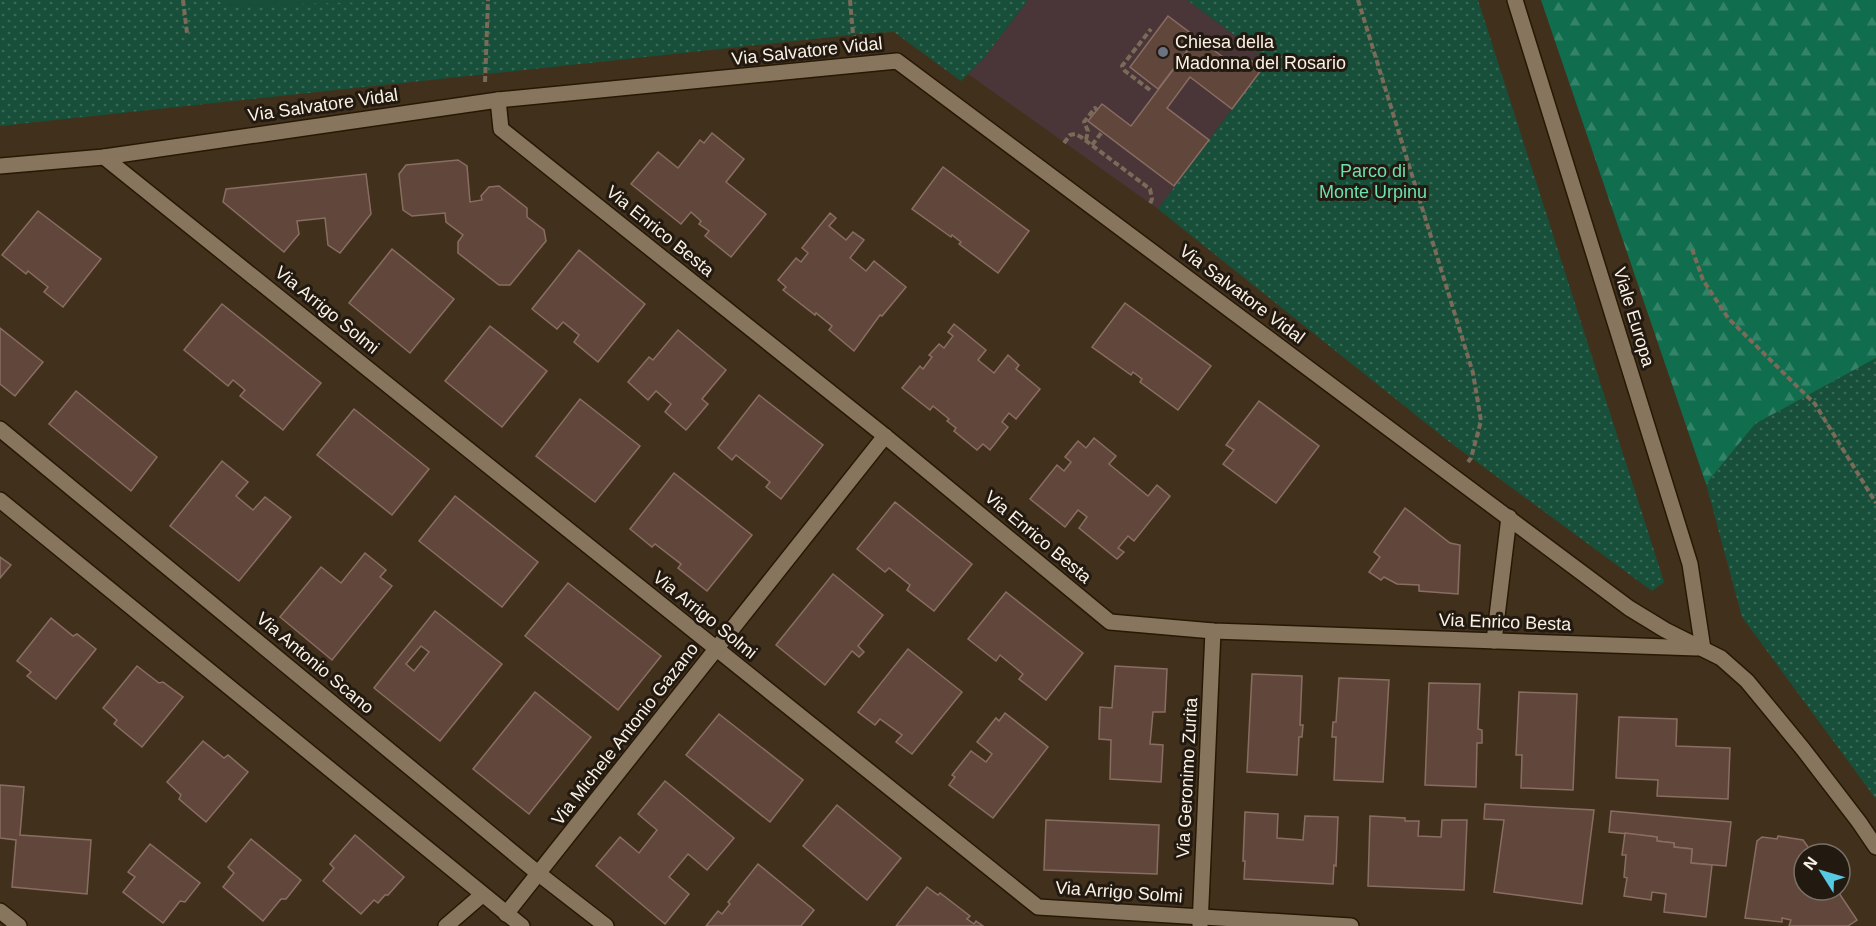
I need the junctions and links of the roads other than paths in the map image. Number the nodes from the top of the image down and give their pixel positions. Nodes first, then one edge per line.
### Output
1 (1515, 0) edge
2 (498, 100) junction
3 (104, 157) junction
4 (0, 166) edge
5 (0, 429) edge
6 (885, 436) junction
7 (0, 500) edge
8 (1509, 517) junction
9 (1213, 631) junction
10 (1494, 641) junction
11 (717, 649) junction
12 (1703, 649) junction
13 (1876, 847) edge
14 (539, 874) junction
15 (482, 895) junction
16 (0, 911) edge
17 (506, 914) junction
18 (1200, 921) edge
19 (19, 926) edge
20 (446, 926) edge
21 (522, 926) edge
22 (606, 926) edge
23 (1351, 926) edge

1 - 12 street, Viale Europa
2 - 3 street, Via Salvatore Vidal
2 - 6 street, Via Enrico Besta
2 - 8 street, Via Salvatore Vidal
3 - 4 street, Via Salvatore Vidal
3 - 11 street, Via Arrigo Solmi
5 - 14 street, Via Antonio Scano
6 - 9 street, Via Enrico Besta
6 - 11 street, Via Michele Antonio Gazano
7 - 15 street
8 - 10 street
8 - 12 street, Via Salvatore Vidal
9 - 10 street, Via Enrico Besta
9 - 18 street, Via Geronimo Zurita
10 - 12 street, Via Enrico Besta
11 - 14 street, Via Michele Antonio Gazano
11 - 18 street, Via Arrigo Solmi
12 - 13 street, Via Salvatore Vidal
14 - 17 street, Via Michele Antonio Gazano
14 - 22 street, Via Antonio Scano
15 - 17 street
15 - 20 street
16 - 19 street
17 - 21 street
18 - 23 street, Via Arrigo Solmi

